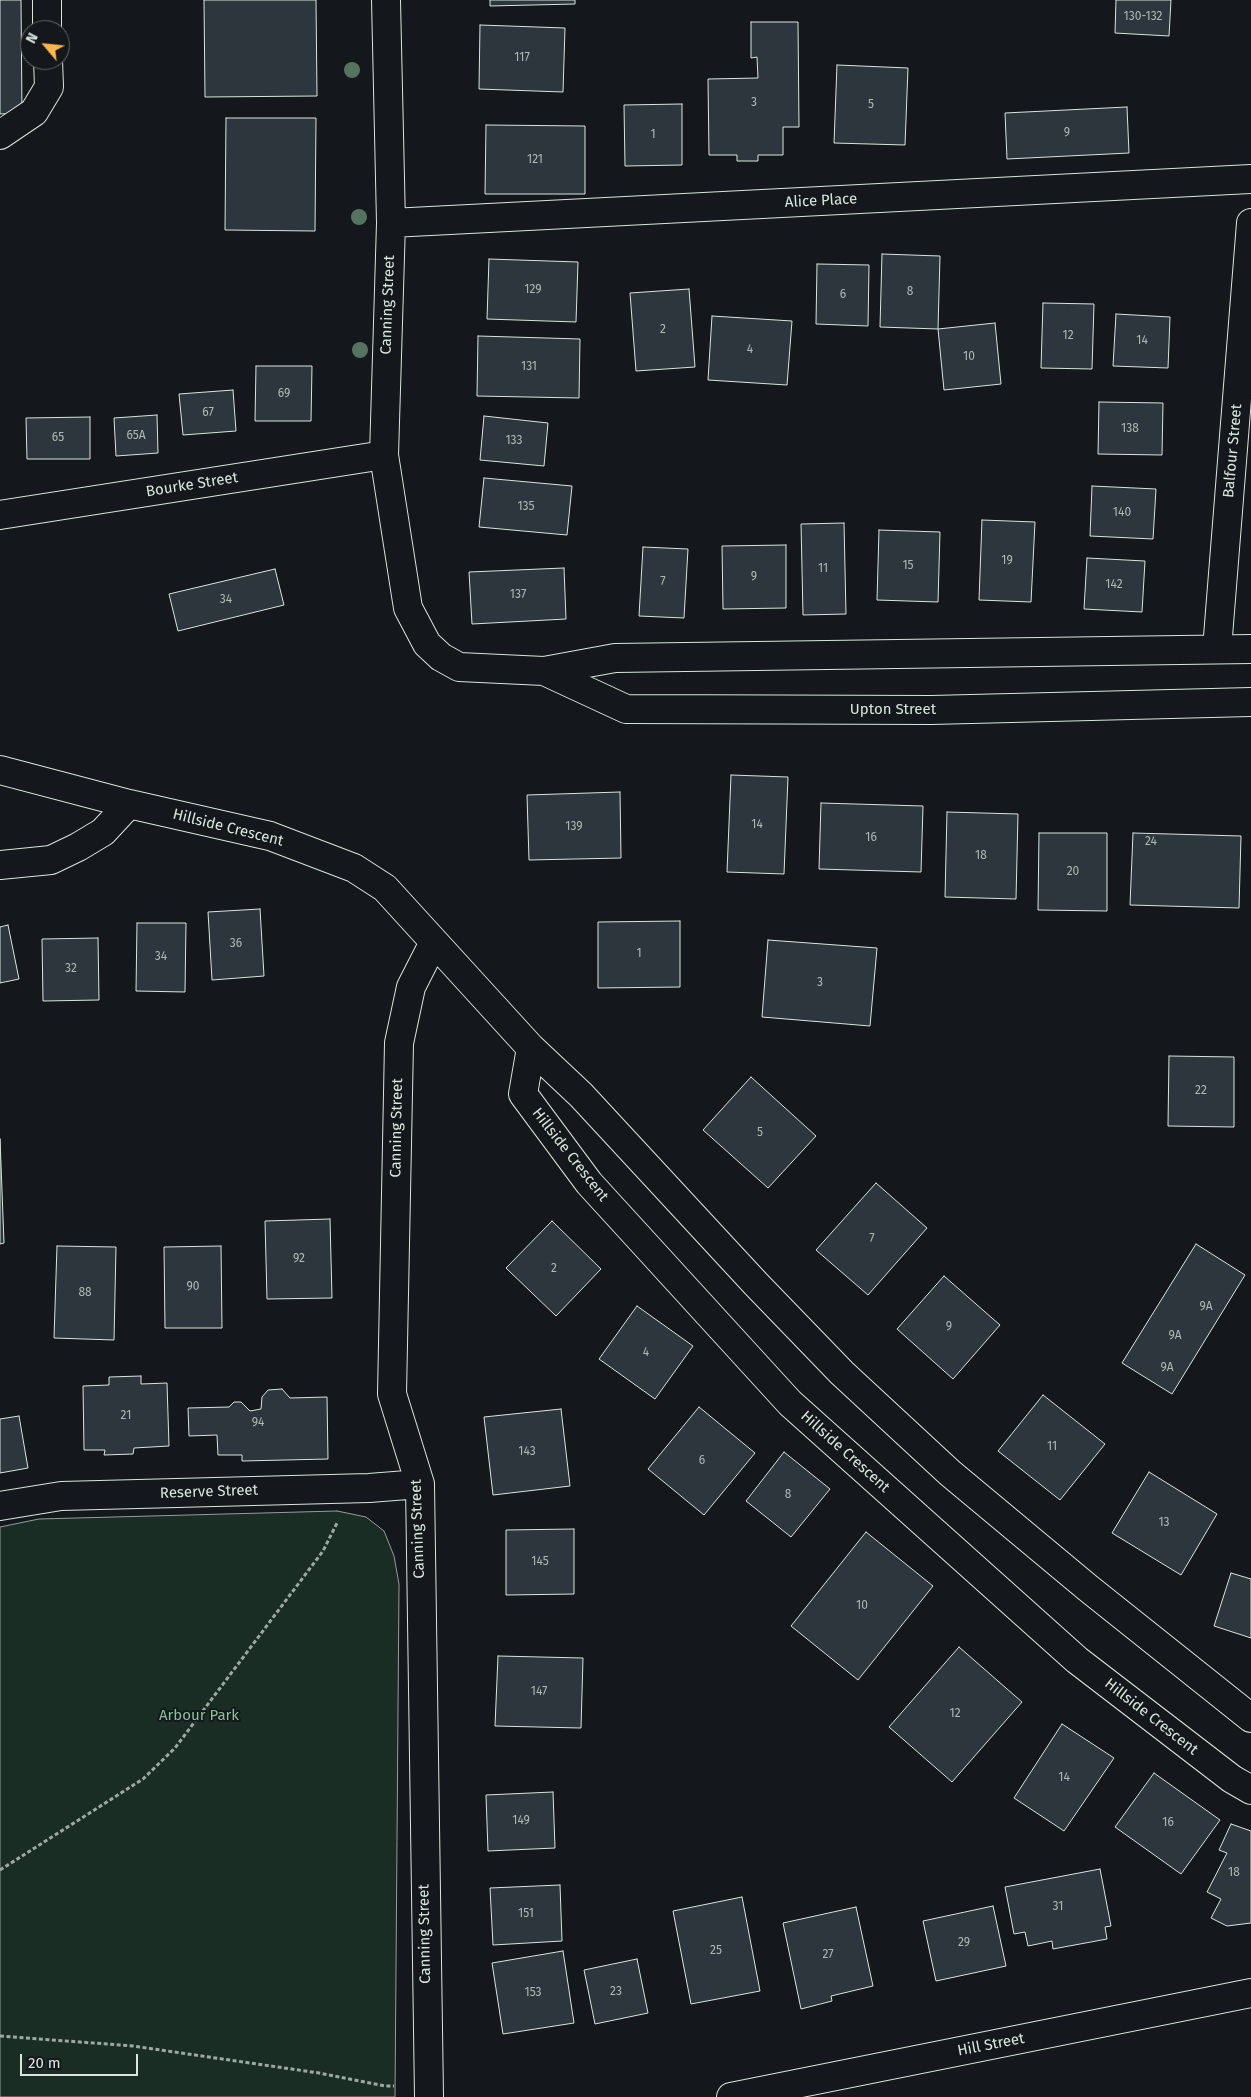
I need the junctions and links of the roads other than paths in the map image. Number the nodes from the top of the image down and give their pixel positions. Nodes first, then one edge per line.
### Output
1 (46, 0) edge
2 (386, 0) edge
3 (47, 20) edge
4 (48, 70) edge
5 (0, 135) edge
6 (1251, 179) edge
7 (391, 223) junction
8 (1251, 223) edge
9 (384, 455) junction
10 (0, 515) edge
11 (408, 608) joint
12 (1217, 649) junction
13 (1251, 649) edge
14 (544, 671) junction
15 (1251, 702) edge
16 (0, 770) edge
17 (129, 804) junction
18 (0, 865) edge
19 (434, 942) junction
20 (531, 1048) junction
21 (420, 1484) junction
22 (0, 1506) edge
23 (1251, 1718) edge
24 (1251, 1790) edge
25 (1251, 1993) edge
26 (429, 2097) edge
27 (731, 2097) edge

1 - 3 street
2 - 7 street, Canning Street
4 - 5 street
6 - 7 street, Alice Place
7 - 9 street, Canning Street
8 - 12 street, Balfour Street
9 - 10 street, Bourke Street
9 - 11 street, Canning Street
11 - 14 street, Upton Street
12 - 13 street, Upton Street
12 - 14 street, Upton Street
14 - 15 street, Upton Street
16 - 17 street, Hillside Crescent
17 - 18 street
17 - 19 street, Hillside Crescent
19 - 20 street, Hillside Crescent
19 - 21 street, Canning Street
20 - 23 street, Hillside Crescent
20 - 24 street, Hillside Crescent
21 - 22 street, Reserve Street
21 - 26 street, Canning Street
25 - 27 street, Hill Street

